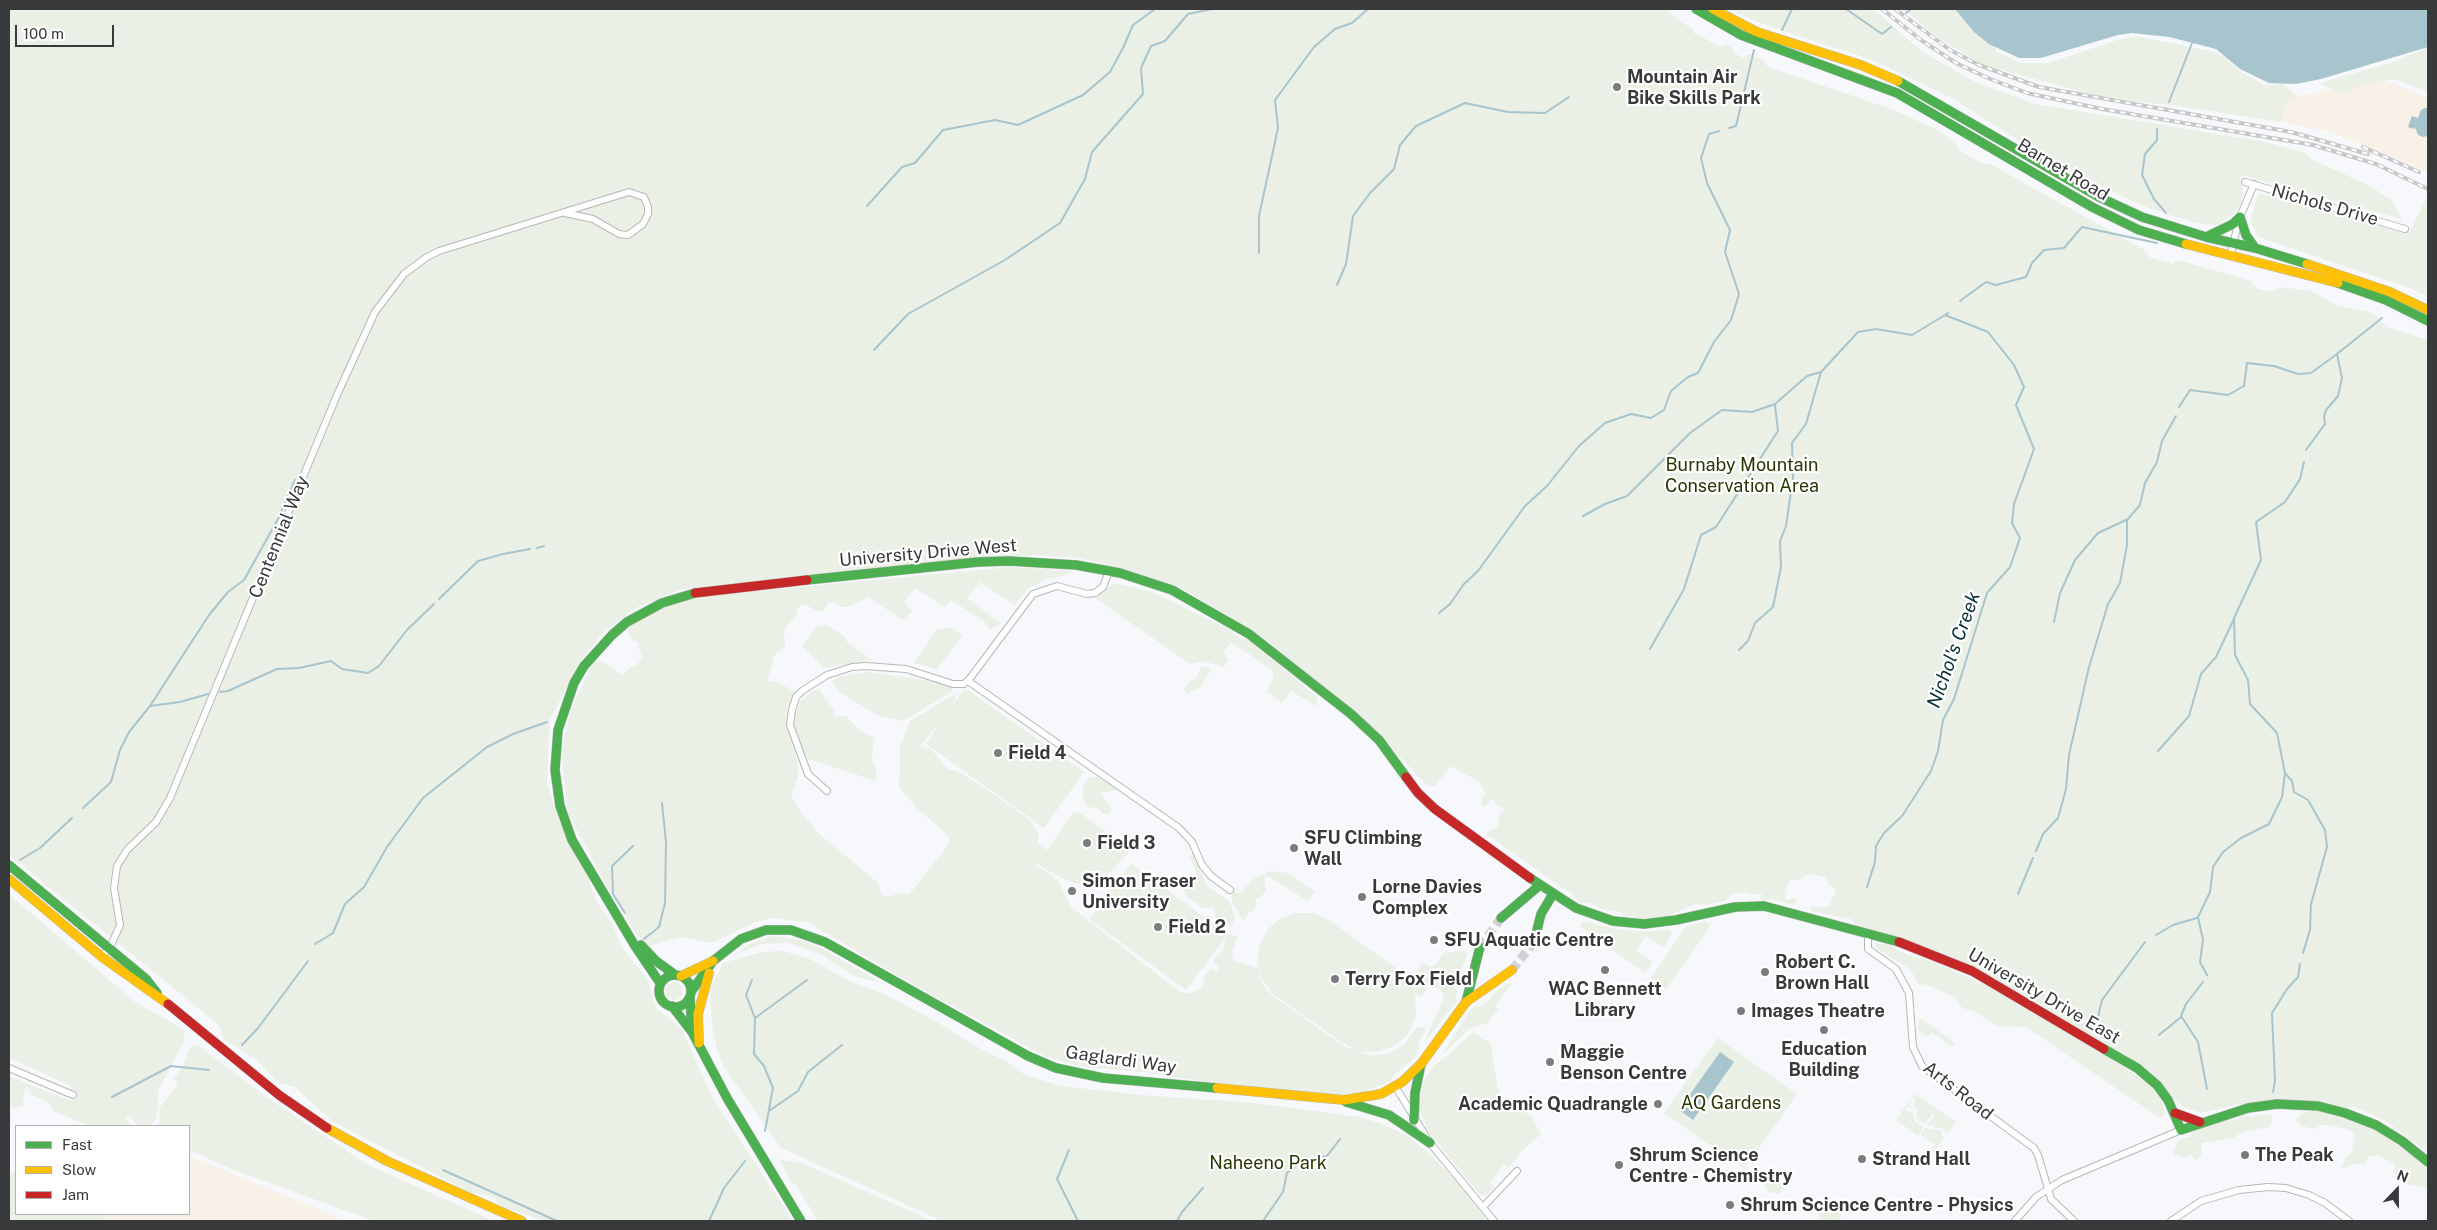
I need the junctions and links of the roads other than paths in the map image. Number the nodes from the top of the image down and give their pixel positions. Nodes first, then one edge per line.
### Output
1 (1696, 9) edge
2 (1713, 9) edge
3 (2245, 182) dead end
4 (2254, 184) junction
5 (565, 213) junction
6 (2240, 217) junction
7 (2404, 229) dead end
8 (2206, 237) junction
9 (2233, 244) junction
10 (2255, 248) junction
11 (2230, 256) junction
12 (2428, 310) edge
13 (2428, 321) edge
14 (1109, 571) junction
15 (968, 681) junction
16 (827, 791) dead end
17 (9, 865) edge
18 (9, 878) edge
19 (1546, 889) junction
20 (1230, 890) dead end
21 (1501, 918) tunnel mouth
22 (1868, 933) junction
23 (632, 939) junction
24 (1534, 942) tunnel mouth
25 (1480, 947) tunnel mouth
26 (109, 948) junction
27 (102, 957) junction
28 (713, 961) junction
29 (1512, 970) tunnel mouth
30 (677, 975) junction
31 (660, 983) junction
32 (690, 995) junction
33 (160, 998) junction
34 (1466, 1002) junction
35 (672, 1006) junction
36 (692, 1032) junction
37 (699, 1046) junction
38 (1421, 1064) junction
39 (9, 1068) edge
40 (1395, 1086) junction
41 (73, 1095) dead end
42 (1344, 1100) junction
43 (2175, 1113) junction
44 (1414, 1120) junction
45 (2200, 1122) junction
46 (2181, 1130) junction
47 (1430, 1143) junction
48 (2428, 1162) edge
49 (1517, 1171) dead end
50 (2047, 1188) junction
51 (1483, 1207) junction
52 (522, 1221) edge
53 (801, 1221) edge
54 (1494, 1221) edge
55 (2014, 1221) edge
56 (2074, 1221) edge
57 (2172, 1221) edge
58 (2349, 1221) edge

1 - 11 street, Barnet Road
2 - 8 street, Barnet Road
3 - 4 street, Nichols Drive
4 - 6 street
4 - 7 street, Nichols Drive
5 - 5 street, Centennial Way
5 - 26 street, Centennial Way
6 - 8 street
6 - 9 street
6 - 10 street
8 - 9 street, Barnet Road
9 - 10 street, Barnet Road
9 - 11 street
10 - 12 street, Barnet Road
11 - 13 street, Barnet Road
14 - 15 street
14 - 19 street, University Drive West
14 - 23 street, University Drive West
15 - 16 street
15 - 20 street
17 - 26 street
18 - 27 street
19 - 21 street
19 - 22 street, University Drive East
19 - 24 street
22 - 43 street, University Drive East
22 - 50 street, Arts Road
23 - 30 street, University Drive West
23 - 31 street, University Drive West
25 - 34 street, Gaglardi Way
26 - 27 street, Centennial Way
26 - 33 street
27 - 33 street
28 - 30 street, Gaglardi Way
28 - 32 street, Gaglardi Way
28 - 37 street
28 - 42 street, Gaglardi Way
29 - 34 street, Gaglardi Way
30 - 31 street
30 - 32 street
31 - 35 street
32 - 35 street
32 - 36 street
33 - 52 street
34 - 38 street, Gaglardi Way
35 - 36 street
36 - 37 street
37 - 53 street
38 - 40 street, Gaglardi Way
38 - 44 street
39 - 41 street
40 - 42 street, Gaglardi Way
40 - 44 street
42 - 47 street
43 - 45 street
43 - 46 street, University Drive East
44 - 47 street
45 - 46 street
45 - 48 street
46 - 50 street
47 - 51 street
49 - 51 street
50 - 55 street
50 - 56 street
51 - 54 street
57 - 58 street

